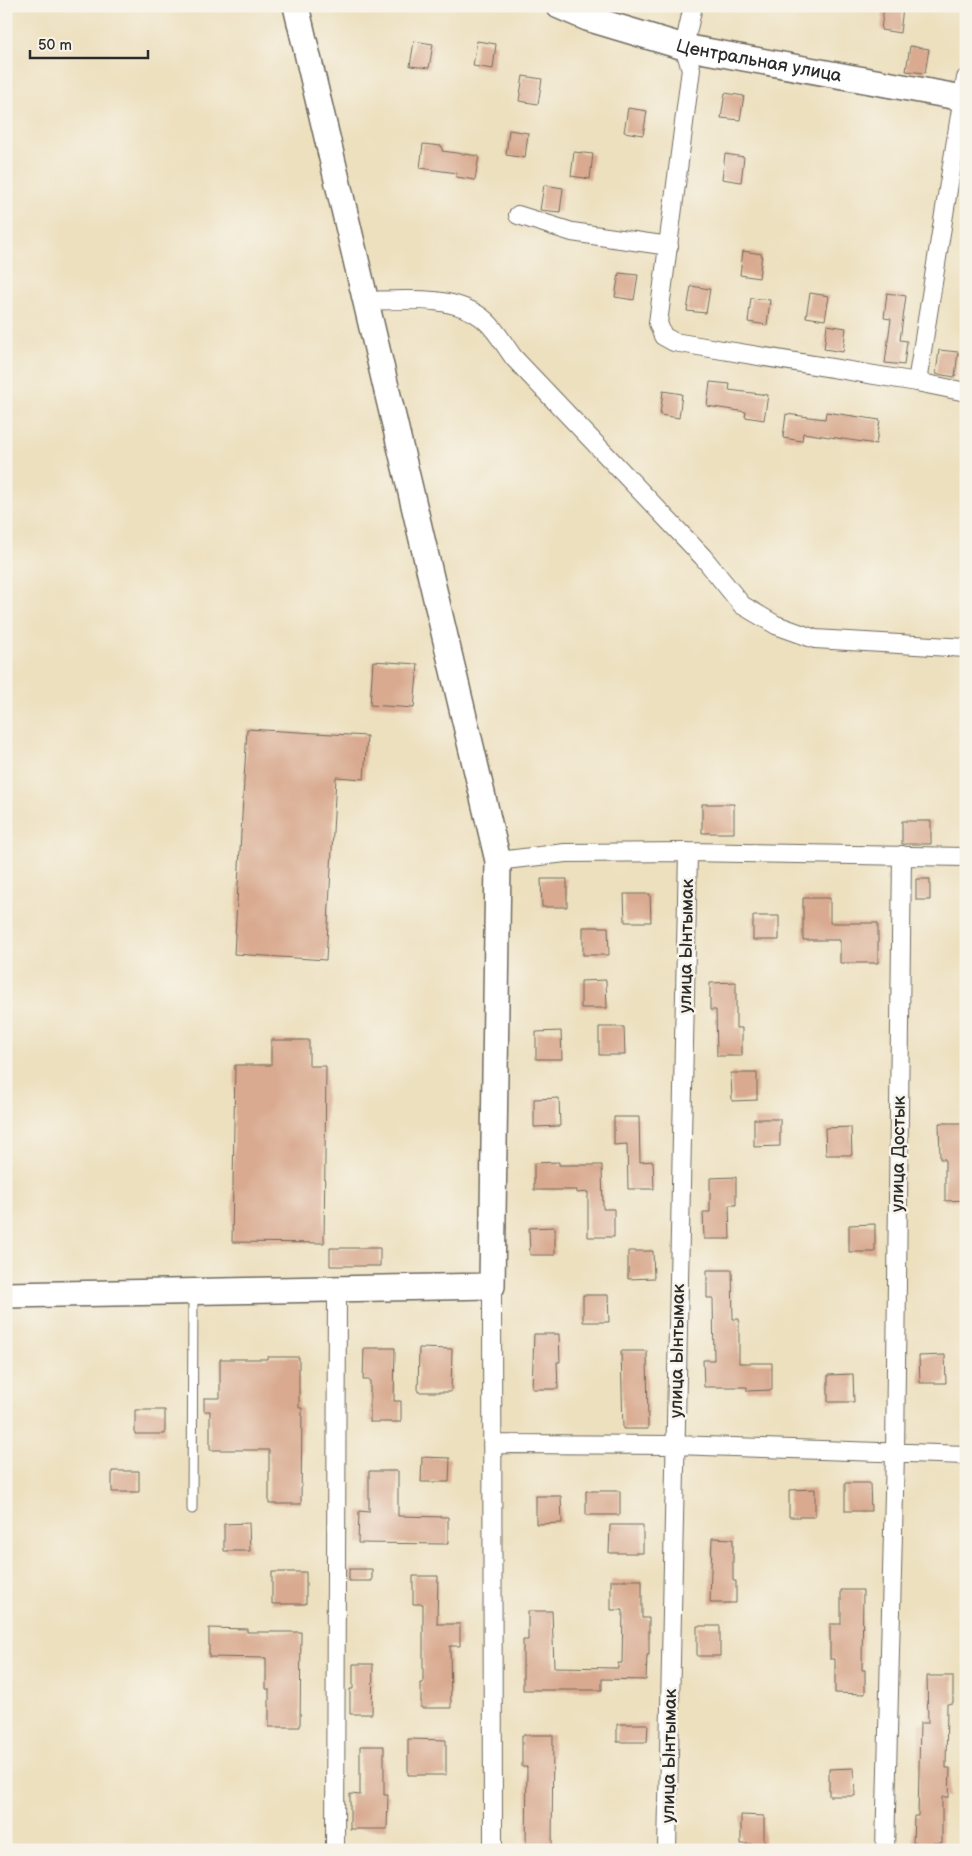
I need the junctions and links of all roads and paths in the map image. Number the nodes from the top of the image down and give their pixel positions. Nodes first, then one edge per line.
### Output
1 (296, 6) edge
2 (559, 6) edge
3 (693, 6) edge
4 (684, 48) junction
5 (964, 88) edge
6 (518, 215) dead end
7 (669, 246) junction
8 (366, 301) junction
9 (917, 382) junction
10 (966, 392) edge
11 (966, 648) edge
12 (688, 852) junction
13 (902, 855) junction
14 (966, 857) edge
15 (498, 861) junction
16 (492, 1286) junction
17 (337, 1290) junction
18 (193, 1291) junction
19 (6, 1296) edge
20 (492, 1444) junction
21 (675, 1446) junction
22 (894, 1453) junction
23 (966, 1455) edge
24 (192, 1509) dead end
25 (335, 1850) edge
26 (493, 1850) edge
27 (667, 1850) edge
28 (885, 1850) edge

1 - 8 street
2 - 4 street, Центральная улица
3 - 4 street
4 - 5 street, Центральная улица
4 - 7 street
5 - 9 street
6 - 7 street
7 - 9 street
8 - 11 street
8 - 15 street
9 - 10 street
12 - 13 street
12 - 15 street
12 - 21 street, улица Ынтымак
13 - 14 street
13 - 22 street, улица Достык
15 - 16 street
16 - 17 street
16 - 20 street
17 - 18 street
17 - 25 street
18 - 19 street
18 - 24 lane
20 - 21 street
20 - 26 street
21 - 22 street
21 - 27 street, улица Ынтымак
22 - 23 street
22 - 28 street, улица Достык

